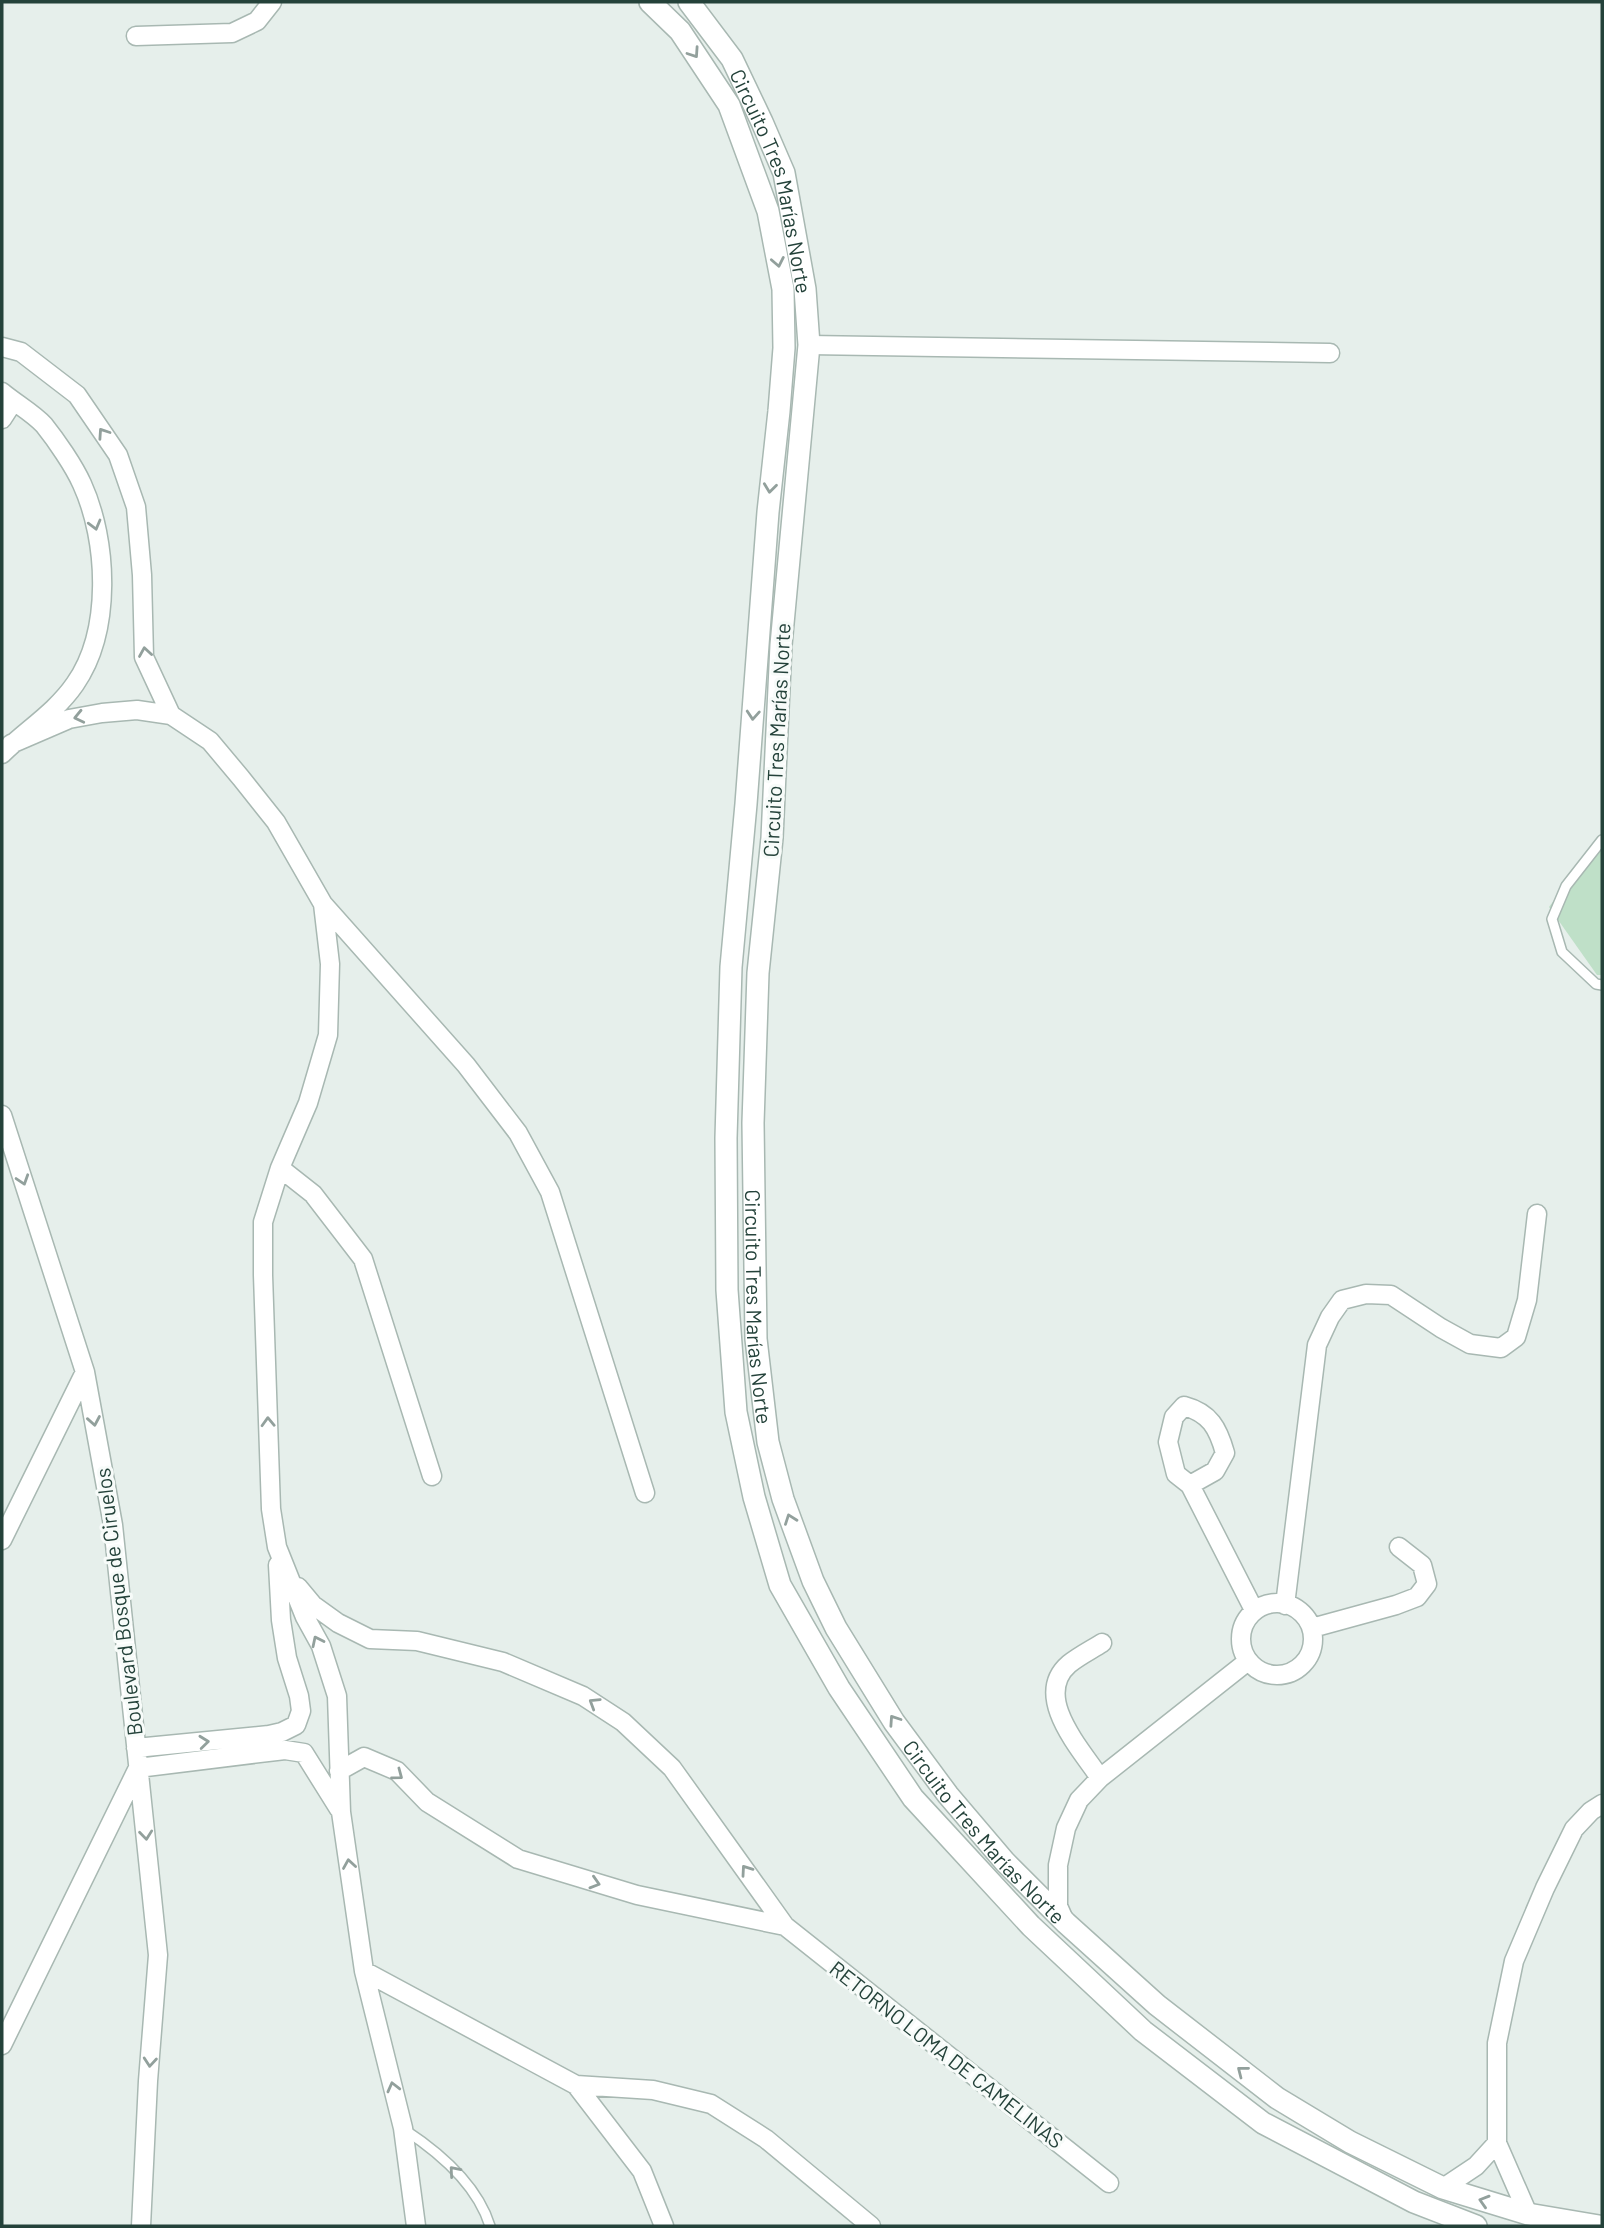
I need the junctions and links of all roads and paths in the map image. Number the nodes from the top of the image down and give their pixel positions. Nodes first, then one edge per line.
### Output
1 (272, 2) edge
2 (650, 2) edge
3 (689, 2) edge
4 (136, 36) dead end
5 (784, 173) junction
6 (757, 177) junction
7 (809, 345) junction
8 (2, 347) edge
9 (1331, 353) dead end
10 (8, 397) edge
11 (2, 419) edge
12 (171, 715) junction
13 (7, 749) edge
14 (1602, 840) edge
15 (323, 904) junction
16 (731, 967) junction
17 (758, 972) junction
18 (1602, 985) edge
19 (2, 1115) edge
20 (280, 1168) junction
21 (1537, 1214) dead end
22 (85, 1372) junction
23 (432, 1476) dead end
24 (1190, 1485) dead end
25 (645, 1493) dead end
26 (2, 1540) edge
27 (277, 1547) junction
28 (1399, 1547) dead end
29 (287, 1574) junction
30 (1285, 1605) junction
31 (1254, 1610) junction
32 (1312, 1628) junction
33 (1101, 1643) dead end
34 (1248, 1661) junction
35 (136, 1748) junction
36 (138, 1768) junction
37 (339, 1771) junction
38 (1100, 1778) junction
39 (1602, 1804) edge
40 (341, 1812) junction
41 (1066, 1923) junction
42 (785, 1926) junction
43 (364, 1971) junction
44 (2, 2045) edge
45 (576, 2085) junction
46 (1277, 2098) junction
47 (1263, 2123) junction
48 (403, 2129) junction
49 (1497, 2143) junction
50 (1109, 2183) dead end
51 (1443, 2188) junction
52 (1528, 2214) junction
53 (141, 2226) edge
54 (416, 2226) edge
55 (490, 2226) edge
56 (664, 2226) edge
57 (871, 2226) edge
58 (1476, 2226) edge
59 (1599, 2226) edge

1 - 4 street
2 -> 6 street, Circuito Tres Marías Norte
3 - 5 street, Circuito Tres Marías Norte
5 - 6 street
5 - 7 street, Circuito Tres Marías Norte
6 -> 16 street, Circuito Tres Marías Norte
7 - 9 street
7 - 17 street, Circuito Tres Marías Norte
12 -> 8 street
10 - 11 street
10 -> 13 street
12 -> 13 street
12 - 15 street
14 - 18 lane
15 - 20 street
15 - 25 street
16 - 17 street
16 - 47 street, Circuito Tres Marías Norte
41 -> 17 street, Circuito Tres Marías Norte
19 -> 22 street, Boulevard Bosque de Ciruelos
20 - 23 street
27 -> 20 street
21 - 30 street
22 - 26 street
22 -> 35 street, Boulevard Bosque de Ciruelos
24 - 31 street
27 - 29 street
35 -> 27 street
28 - 32 street
37 -> 29 street
42 -> 29 street
30 - 31 street
30 - 32 street
31 - 34 street
32 - 34 street
33 - 38 street
34 - 38 street
35 - 36 street, Boulevard Bosque de Ciruelos
36 - 40 street
36 - 44 street
36 -> 53 street, Boulevard Bosque de Ciruelos
37 - 40 street
37 -> 42 street
38 - 41 street
39 - 49 street
43 -> 40 street
46 -> 41 street, Circuito Tres Marías Norte
42 - 50 street, RETORNO LOMA DE CAMELINAS
43 - 45 street
48 -> 43 street
45 - 56 street
45 - 57 street
46 - 47 street
46 - 51 street, Circuito Tres Marías Norte
47 - 58 street, Circuito Tres Marías Norte
48 - 54 street
55 -> 48 lane
49 - 51 street
49 - 52 street
52 -> 51 street, Circuito Tres Marías Norte
52 - 59 street, Circuito Tres Marías Norte

